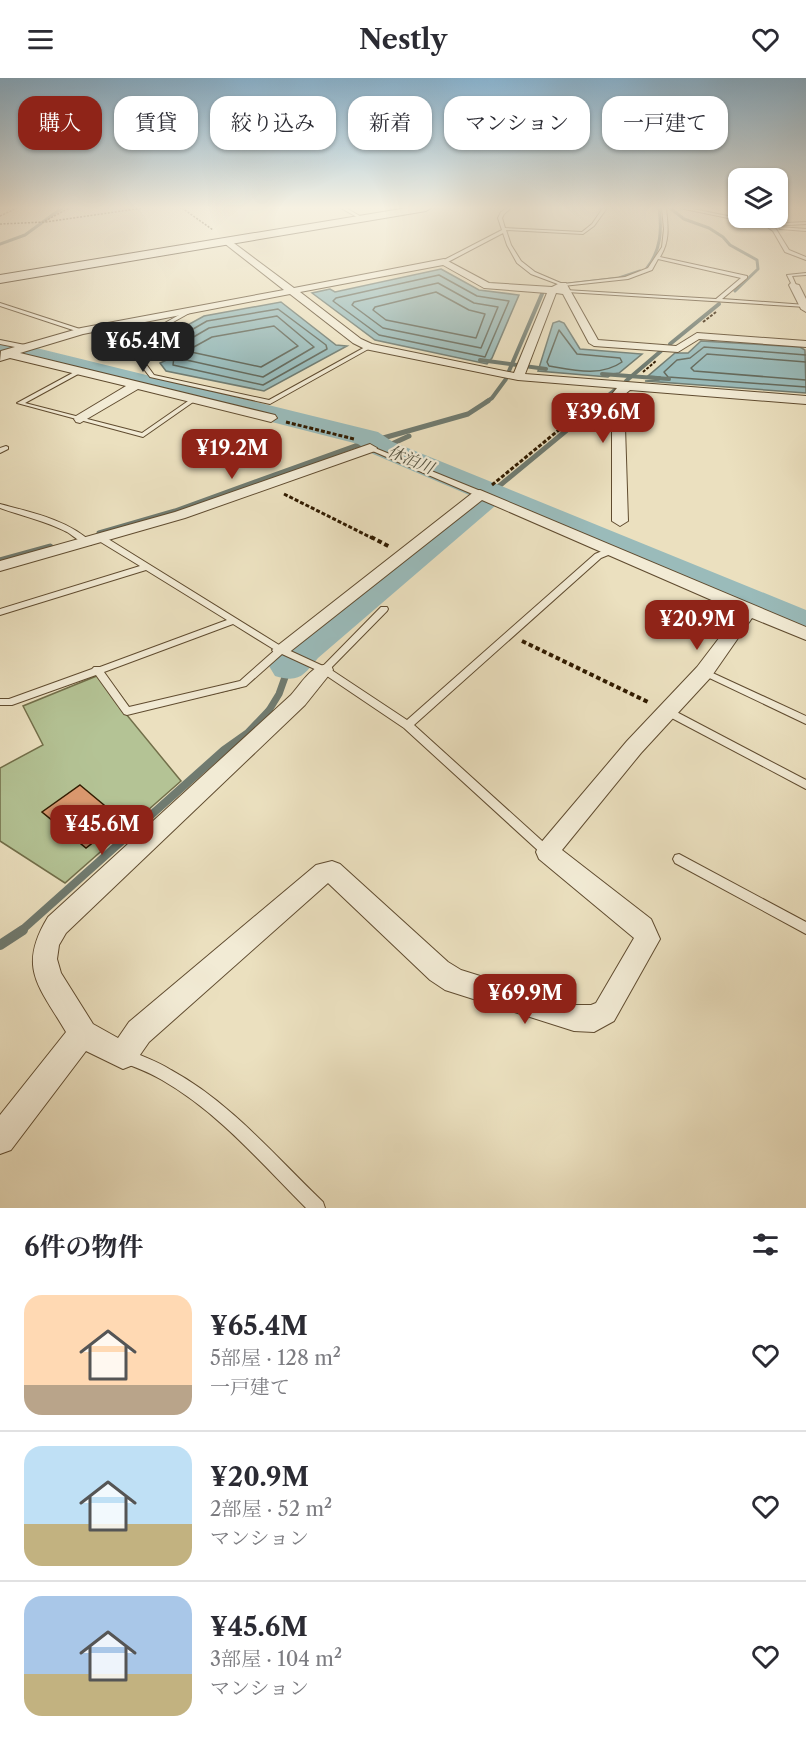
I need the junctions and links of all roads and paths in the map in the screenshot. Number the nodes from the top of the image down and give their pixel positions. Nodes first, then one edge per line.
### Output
1 (109, 261) edge
2 (253, 261) edge
3 (518, 261) edge
4 (656, 261) edge
5 (671, 261) edge
6 (444, 262) joint
7 (806, 274) edge
8 (0, 279) edge
9 (794, 285) junction
10 (806, 285) edge
11 (565, 288) junction
12 (294, 291) junction
13 (552, 291) junction
14 (718, 300) junction
15 (0, 304) edge
16 (805, 307) edge
17 (190, 311) junction
18 (81, 331) junction
19 (0, 342) edge
20 (806, 344) edge
21 (369, 347) junction
22 (671, 348) junction
23 (11, 352) edge
24 (78, 372) junction
25 (518, 377) junction
26 (134, 386) junction
27 (620, 386) junction
28 (193, 400) junction
29 (806, 400) edge
30 (271, 418) joint
31 (80, 419) junction
32 (370, 448) junction
33 (498, 480) dead end
34 (266, 485) junction
35 (480, 494) junction
36 (0, 506) edge
37 (620, 521) dead end
38 (95, 541) junction
39 (610, 551) junction
40 (404, 554) junction
41 (0, 566) edge
42 (147, 567) junction
43 (384, 609) dead end
44 (749, 610) junction
45 (0, 612) edge
46 (234, 621) junction
47 (508, 634) junction
48 (806, 634) edge
49 (281, 650) junction
50 (97, 669) junction
51 (324, 670) junction
52 (704, 672) junction
53 (0, 702) edge
54 (669, 712) junction
55 (806, 720) edge
56 (408, 725) junction
57 (806, 785) edge
58 (547, 852) junction
59 (679, 859) dead end
60 (806, 928) edge
61 (83, 1034) junction
62 (123, 1055) junction
63 (0, 1139) edge
64 (316, 1208) edge

1 - 8 street
2 - 12 street
3 - 11 lane
4 - 11 lane
5 - 14 lane
6 - 12 street
6 - 13 street
7 - 9 lane
9 - 10 street
9 - 16 street
11 - 13 street
11 - 14 lane
11 - 22 street
12 - 17 street
12 - 21 street
13 - 25 street
14 - 16 lane
15 - 18 lane
17 - 18 street
17 - 21 lane
18 - 23 street
19 - 23 lane
20 - 22 street
21 - 25 street
22 - 27 path
23 - 24 street
24 - 26 street
24 - 31 lane
25 - 27 street
26 - 28 street
26 - 31 street
27 - 29 street
27 - 33 path
27 - 37 street
28 - 30 street
28 - 31 lane
30 - 32 path
32 - 34 street
32 - 35 lane
34 - 38 street
34 - 40 path
35 - 39 street
35 - 40 street
36 - 38 lane
38 - 41 street
38 - 42 lane
39 - 44 street
39 - 47 lane
40 - 49 street
42 - 45 lane
42 - 46 lane
43 - 51 lane
44 - 48 street
44 - 52 street
46 - 49 lane
46 - 50 lane
47 - 54 path
47 - 56 lane
49 - 50 lane
49 - 51 lane
50 - 53 lane
51 - 56 lane
51 - 61 street
52 - 54 street
52 - 55 lane
54 - 57 lane
54 - 58 street
56 - 58 lane
58 - 62 street
59 - 60 lane
61 - 62 street
61 - 63 street
62 - 64 lane

